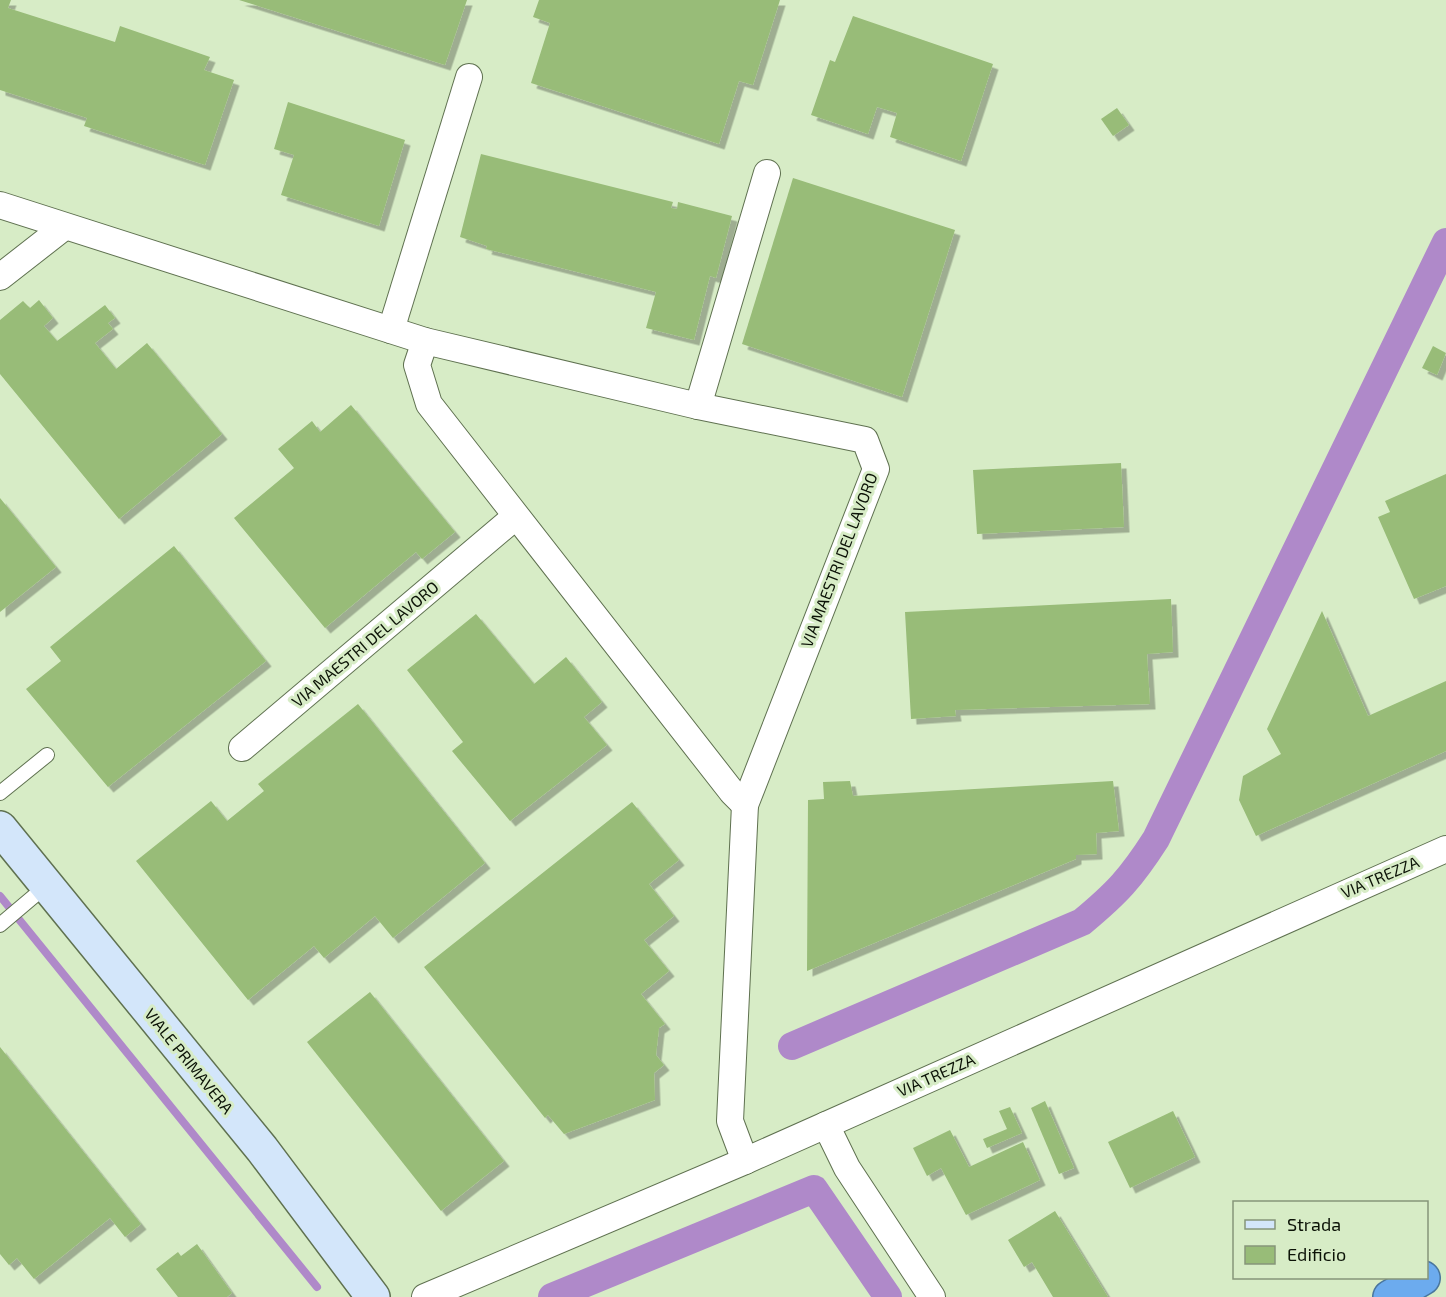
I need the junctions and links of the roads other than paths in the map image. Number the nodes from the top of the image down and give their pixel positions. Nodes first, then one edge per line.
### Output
1 (469, 76) dead end
2 (767, 173) dead end
3 (0, 205) edge
4 (64, 227) junction
5 (0, 277) edge
6 (391, 330) junction
7 (425, 341) junction
8 (698, 406) junction
9 (515, 516) junction
10 (242, 748) dead end
11 (47, 755) dead end
12 (0, 794) edge
13 (746, 805) junction
14 (0, 828) edge
15 (1446, 849) edge
16 (46, 886) junction
17 (2, 924) edge
18 (826, 1125) junction
19 (745, 1161) junction
20 (1446, 1264) edge
21 (1428, 1274) edge
22 (1420, 1279) edge
23 (373, 1297) edge
24 (425, 1297) edge
25 (932, 1297) edge
26 (1390, 1297) edge

1 - 6 street
2 - 8 street
3 - 4 street, VIA MAESTRI DEL LAVORO
4 - 5 street
4 - 6 street, VIA MAESTRI DEL LAVORO
6 - 7 street, VIA MAESTRI DEL LAVORO
7 - 8 street, VIA MAESTRI DEL LAVORO
7 - 9 street
8 - 13 street, VIA MAESTRI DEL LAVORO
9 - 10 street, VIA MAESTRI DEL LAVORO
9 - 13 street
11 - 12 lane
13 - 19 street, VIA MAESTRI DEL LAVORO
14 - 16 main road, VIALE PRIMAVERA
15 - 18 street, VIA TREZZA
16 - 17 lane
16 - 23 main road, VIALE PRIMAVERA
18 - 19 street, VIA TREZZA
18 - 25 street
19 - 24 street, VIA TREZZA
20 - 21 highway
22 - 26 highway

